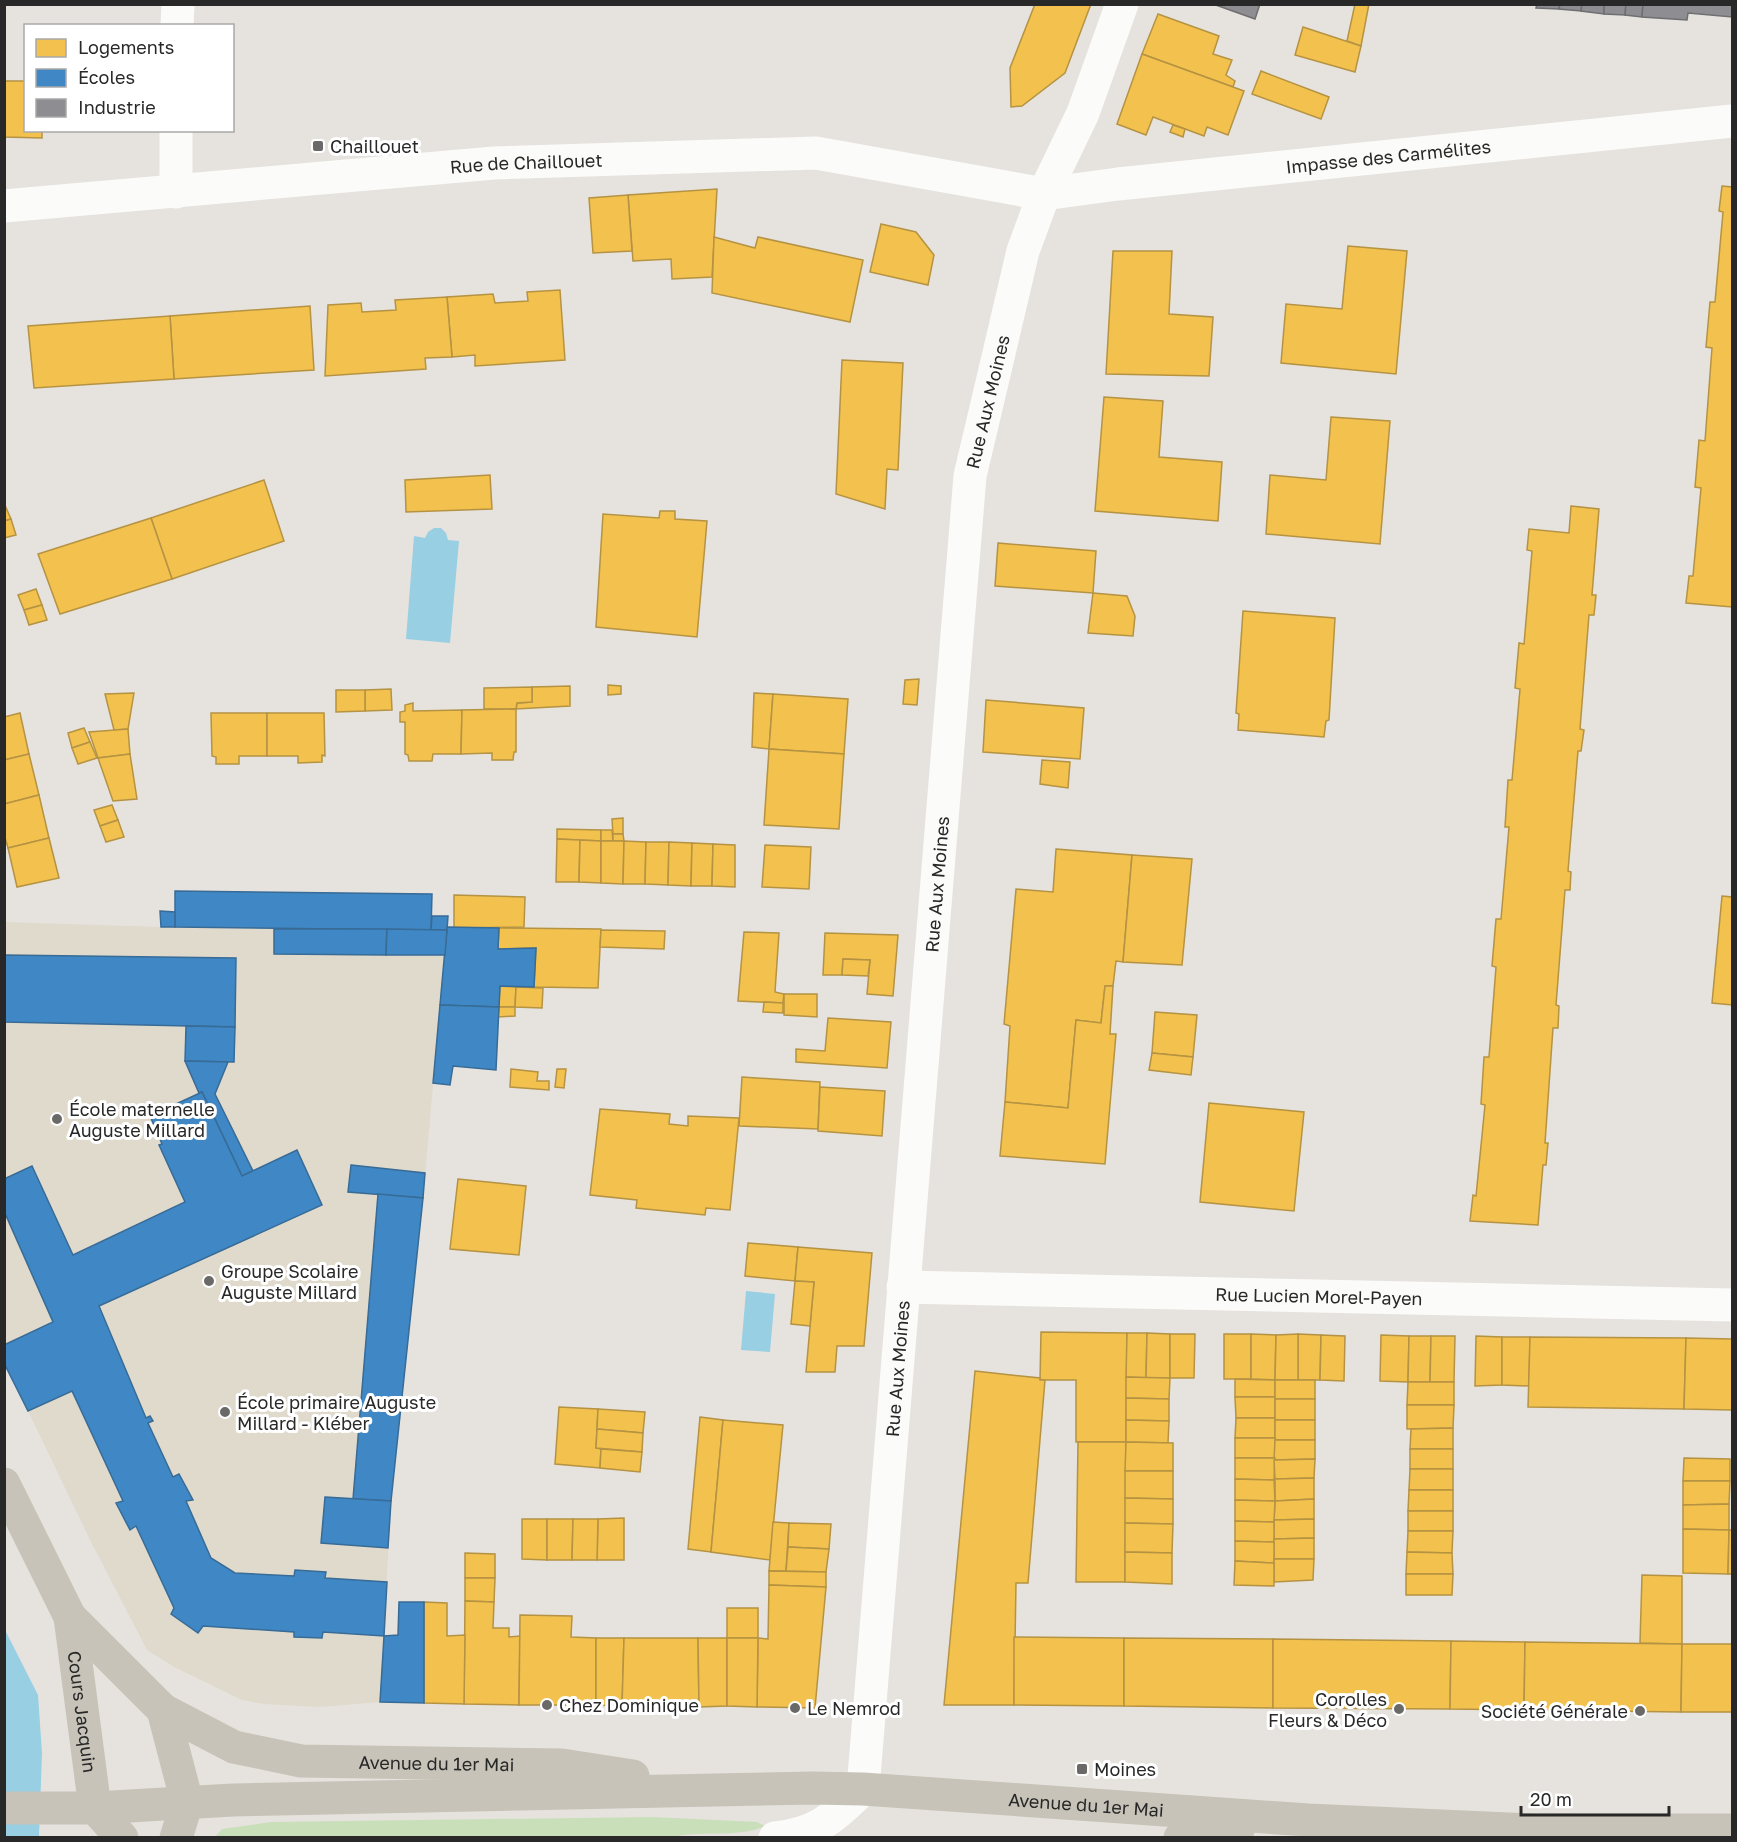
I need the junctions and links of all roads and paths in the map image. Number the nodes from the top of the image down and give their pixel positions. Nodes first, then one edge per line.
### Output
1 (178, 4) edge
2 (1122, 4) edge
3 (177, 24) edge
4 (1732, 121) edge
5 (176, 132) edge
6 (176, 192) junction
7 (1044, 194) junction
8 (4, 206) edge
9 (903, 1287) junction
10 (1732, 1305) edge
11 (4, 1484) edge
12 (70, 1617) junction
13 (163, 1710) junction
14 (863, 1789) junction
15 (718, 1790) junction
16 (187, 1802) junction
17 (4, 1808) edge
18 (96, 1808) junction
19 (1308, 1821) junction
20 (1732, 1830) edge
21 (1534, 1834) edge
22 (122, 1838) edge
23 (176, 1838) edge
24 (775, 1838) edge
25 (1180, 1838) edge

1 - 3 street
2 - 7 street, Rue Aux Moines
4 - 7 street, Impasse des Carmélites
5 - 6 street
6 - 7 street, Rue de Chaillouet
6 - 8 street, Rue de Chaillouet
7 - 9 street, Rue Aux Moines
9 - 10 street, Rue Lucien Morel-Payen
9 - 14 street, Rue Aux Moines
11 - 12 main road, Cours Jacquin
12 - 13 main road, Cours Jacquin
12 - 18 main road, Cours Jacquin
13 - 15 main road, Avenue du 1er Mai
13 - 16 main road
14 - 15 main road, Avenue du 1er Mai
14 - 19 main road, Avenue du 1er Mai
14 - 24 street
15 - 16 main road, Avenue du 1er Mai
16 - 18 main road, Avenue du 1er Mai
16 - 23 main road
17 - 18 main road, Avenue du 1er Mai
18 - 22 main road
19 - 21 main road, Avenue du 1er Mai
19 - 25 main road, Avenue du 1er Mai
20 - 21 main road, Avenue du 1er Mai

